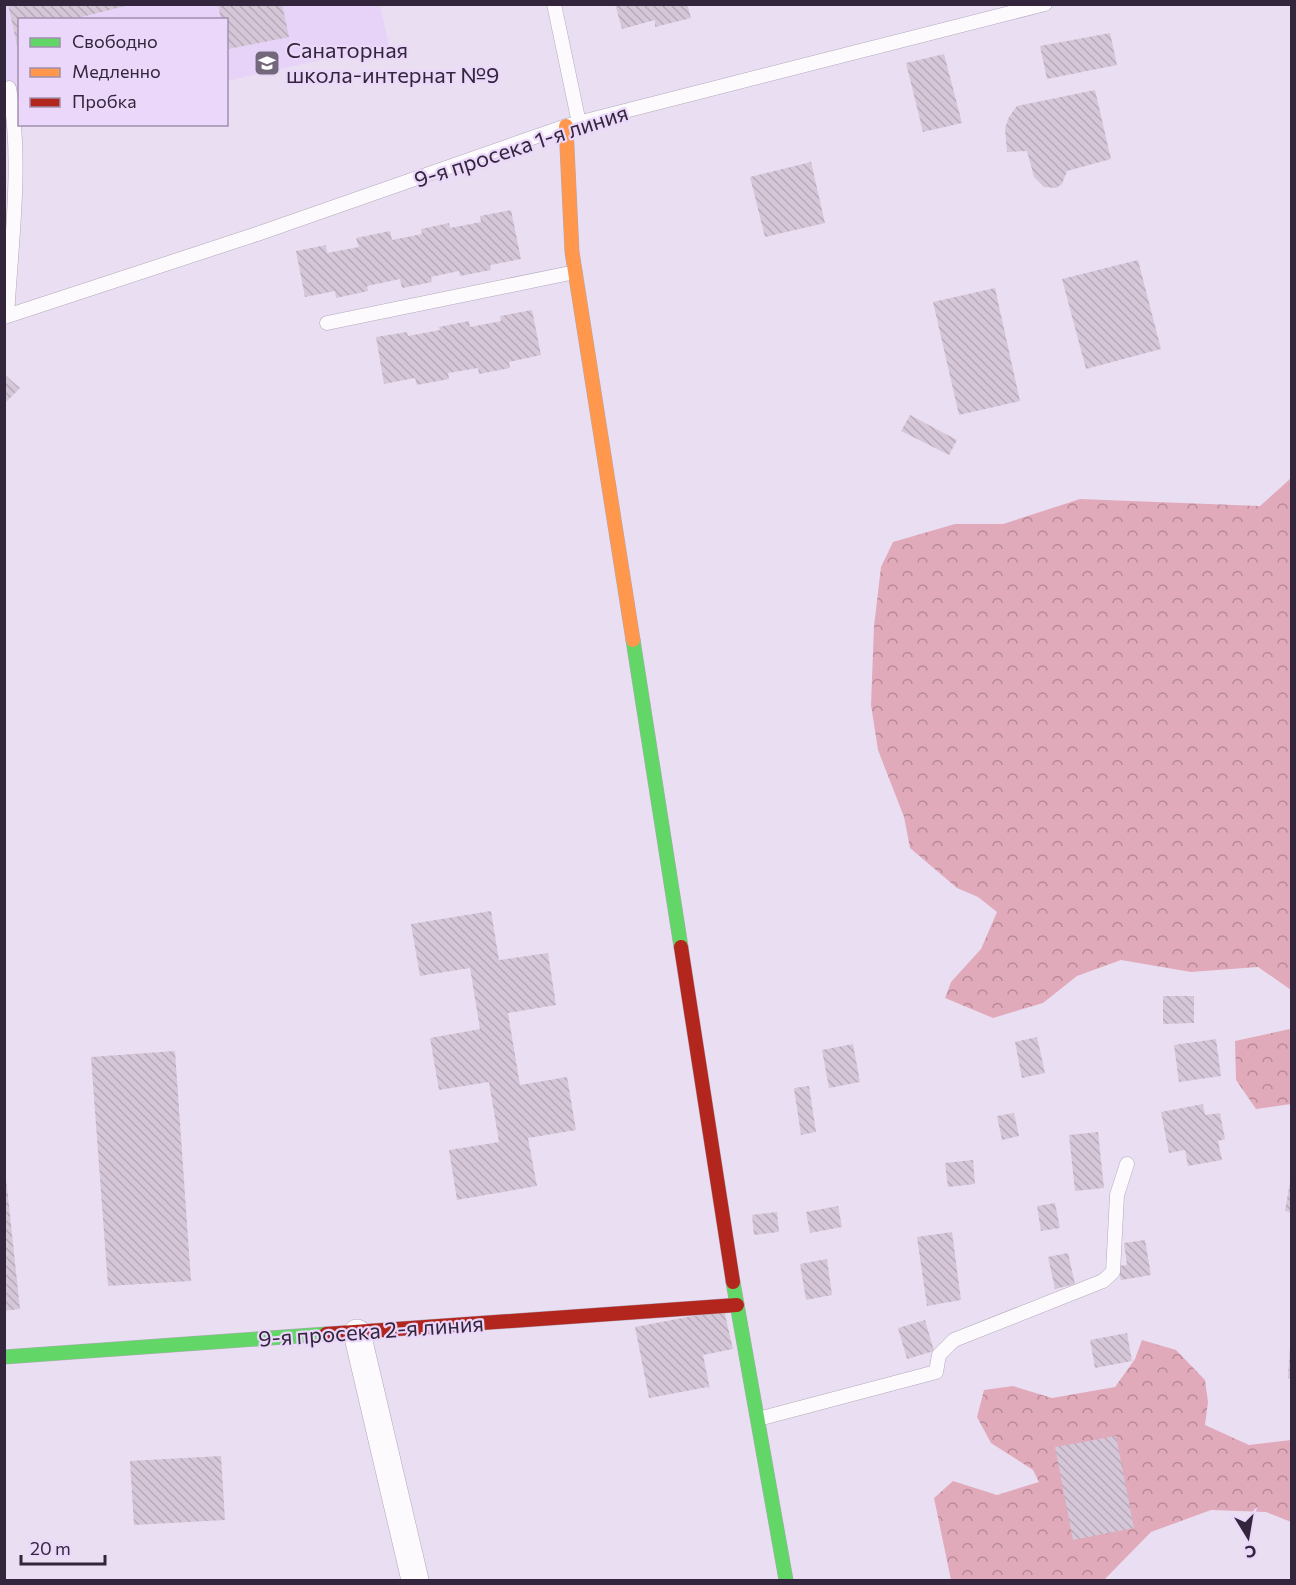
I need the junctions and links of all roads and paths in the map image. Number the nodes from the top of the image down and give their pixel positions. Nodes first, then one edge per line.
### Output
1 (554, 4) edge
2 (1045, 4) edge
3 (9, 88) dead end
4 (572, 125) junction
5 (575, 272) junction
6 (6, 316) edge
7 (327, 323) dead end
8 (1127, 1164) dead end
9 (737, 1305) junction
10 (357, 1333) junction
11 (4, 1357) edge
12 (758, 1419) junction
13 (415, 1581) edge
14 (786, 1581) edge

1 - 4 lane
2 - 4 lane, 9-я просека 1-я линия
3 - 6 lane
4 - 5 street
4 - 6 lane, 9-я просека 1-я линия
5 - 7 lane
5 - 9 street
8 - 12 lane
9 - 10 street, 9-я просека 2-я линия
9 - 12 street
10 - 11 street, 9-я просека 2-я линия
10 - 13 street
12 - 14 street

